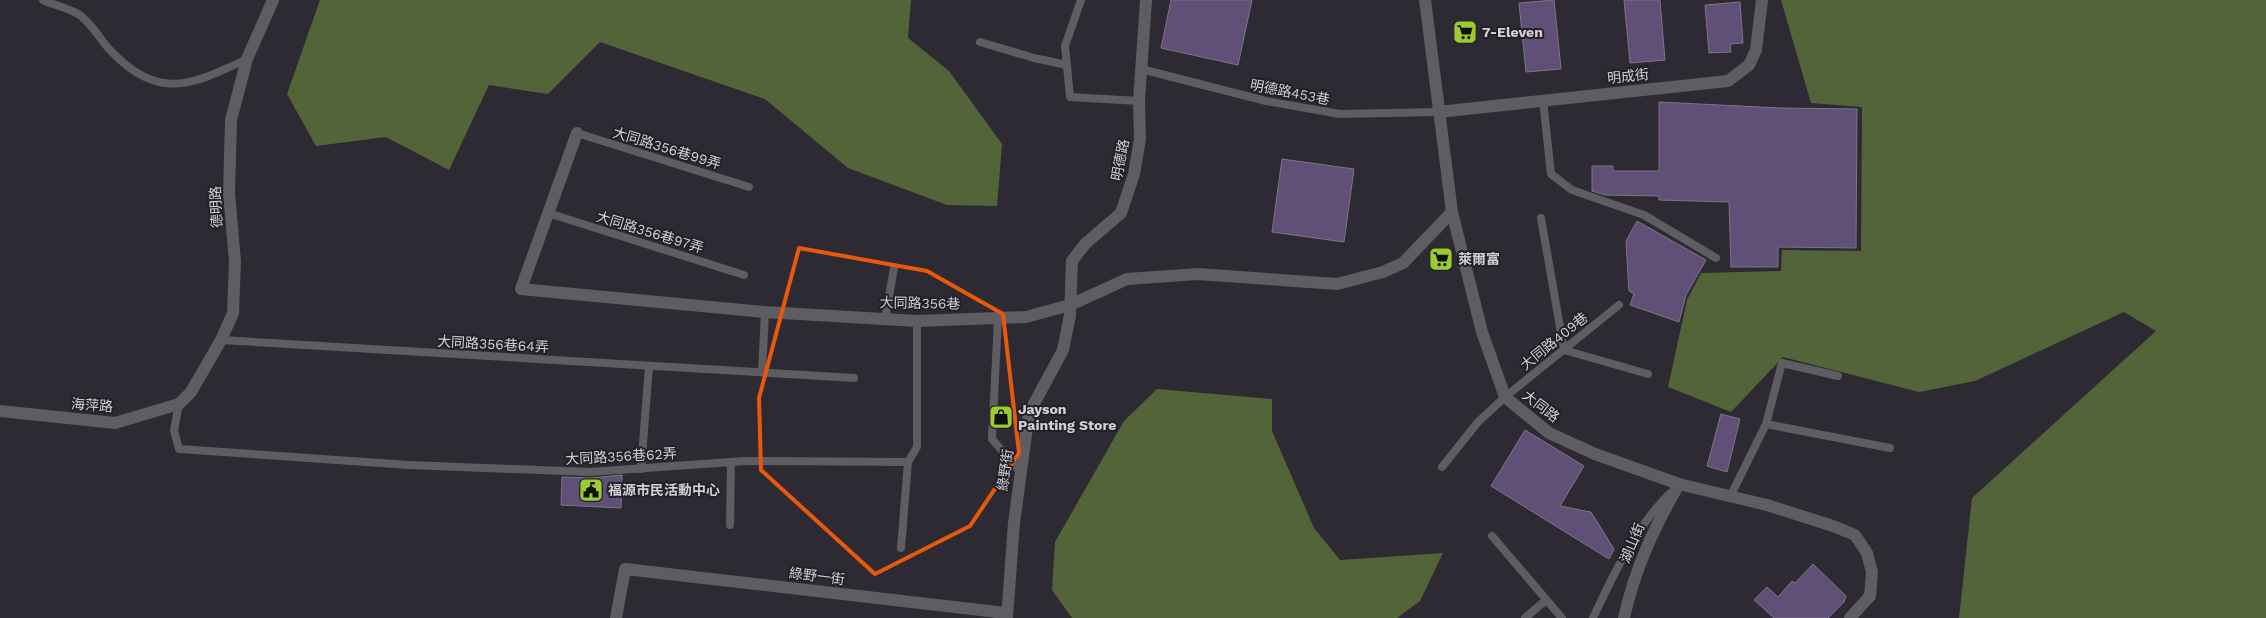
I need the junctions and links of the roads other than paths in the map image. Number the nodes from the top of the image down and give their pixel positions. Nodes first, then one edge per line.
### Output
1 (43, 0) edge
2 (273, 0) edge
3 (1081, 0) edge
4 (1146, 0) edge
5 (1425, 0) edge
6 (1762, 0) edge
7 (980, 42) dead end
8 (247, 59) junction
9 (1067, 65) junction
10 (1141, 69) junction
11 (1543, 100) junction
12 (1139, 101) junction
13 (1438, 112) junction
14 (577, 134) joint
15 (749, 187) dead end
16 (1452, 212) junction
17 (548, 213) junction
18 (1541, 218) dead end
19 (1716, 258) dead end
20 (894, 268) dead end
21 (744, 275) dead end
22 (1070, 305) junction
23 (1619, 305) dead end
24 (765, 312) junction
25 (998, 318) junction
26 (885, 319) junction
27 (917, 321) junction
28 (221, 340) junction
29 (1564, 350) junction
30 (649, 366) junction
31 (762, 372) junction
32 (1648, 374) dead end
33 (1838, 376) dead end
34 (854, 378) dead end
35 (1505, 397) junction
36 (179, 404) junction
37 (0, 411) edge
38 (1766, 424) junction
39 (1890, 448) dead end
40 (731, 462) junction
41 (908, 462) junction
42 (1442, 467) dead end
43 (641, 469) junction
44 (1020, 472) junction
45 (1679, 484) junction
46 (1731, 495) junction
47 (730, 525) dead end
48 (1492, 536) dead end
49 (901, 548) dead end
50 (1546, 600) junction
51 (1006, 615) edge
52 (616, 618) edge
53 (1525, 618) edge
54 (1562, 618) edge
55 (1594, 618) edge
56 (1624, 618) edge
57 (1850, 618) edge

1 - 8 lane
2 - 8 street, 德明路
3 - 9 lane
4 - 10 street, 明德路
5 - 13 street, 大同路
6 - 11 street, 明成街
7 - 9 lane
8 - 28 street, 德明路
9 - 12 lane
10 - 12 street, 明德路
10 - 13 lane, 明德路453巷
11 - 13 street, 明成街
11 - 19 lane
12 - 22 street, 明德路
13 - 16 street, 大同路
14 - 15 lane, 大同路356巷99弄
14 - 17 street, 大同路356巷
16 - 22 street, 大同路356巷
16 - 35 street, 大同路
17 - 21 lane, 大同路356巷97弄
17 - 24 street, 大同路356巷
18 - 29 lane
20 - 26 lane
22 - 25 street, 大同路356巷
22 - 44 street, 綠野街
23 - 29 lane, 大同路409巷
24 - 26 street, 大同路356巷
24 - 31 lane
25 - 27 street, 大同路356巷
25 - 44 lane
26 - 27 street, 大同路356巷
27 - 41 lane
28 - 30 lane, 大同路356巷64弄
28 - 36 street, 德明路
29 - 32 lane
29 - 35 lane, 大同路409巷
30 - 31 lane, 大同路356巷64弄
30 - 43 lane
31 - 34 lane, 大同路356巷64弄
33 - 38 lane
35 - 42 lane, 大同路409巷
35 - 45 street, 大同路
36 - 37 street, 海萍路
36 - 43 lane, 大同路356巷62弄
38 - 39 lane
38 - 46 lane
40 - 41 lane, 大同路356巷62弄
40 - 43 lane, 大同路356巷62弄
40 - 47 lane
41 - 49 lane
44 - 51 street, 綠野街
45 - 46 street, 大同路
45 - 55 lane
45 - 56 street, 湖山街
46 - 57 street, 大同路
48 - 50 lane
50 - 53 lane
50 - 54 lane
51 - 52 street, 綠野一街

